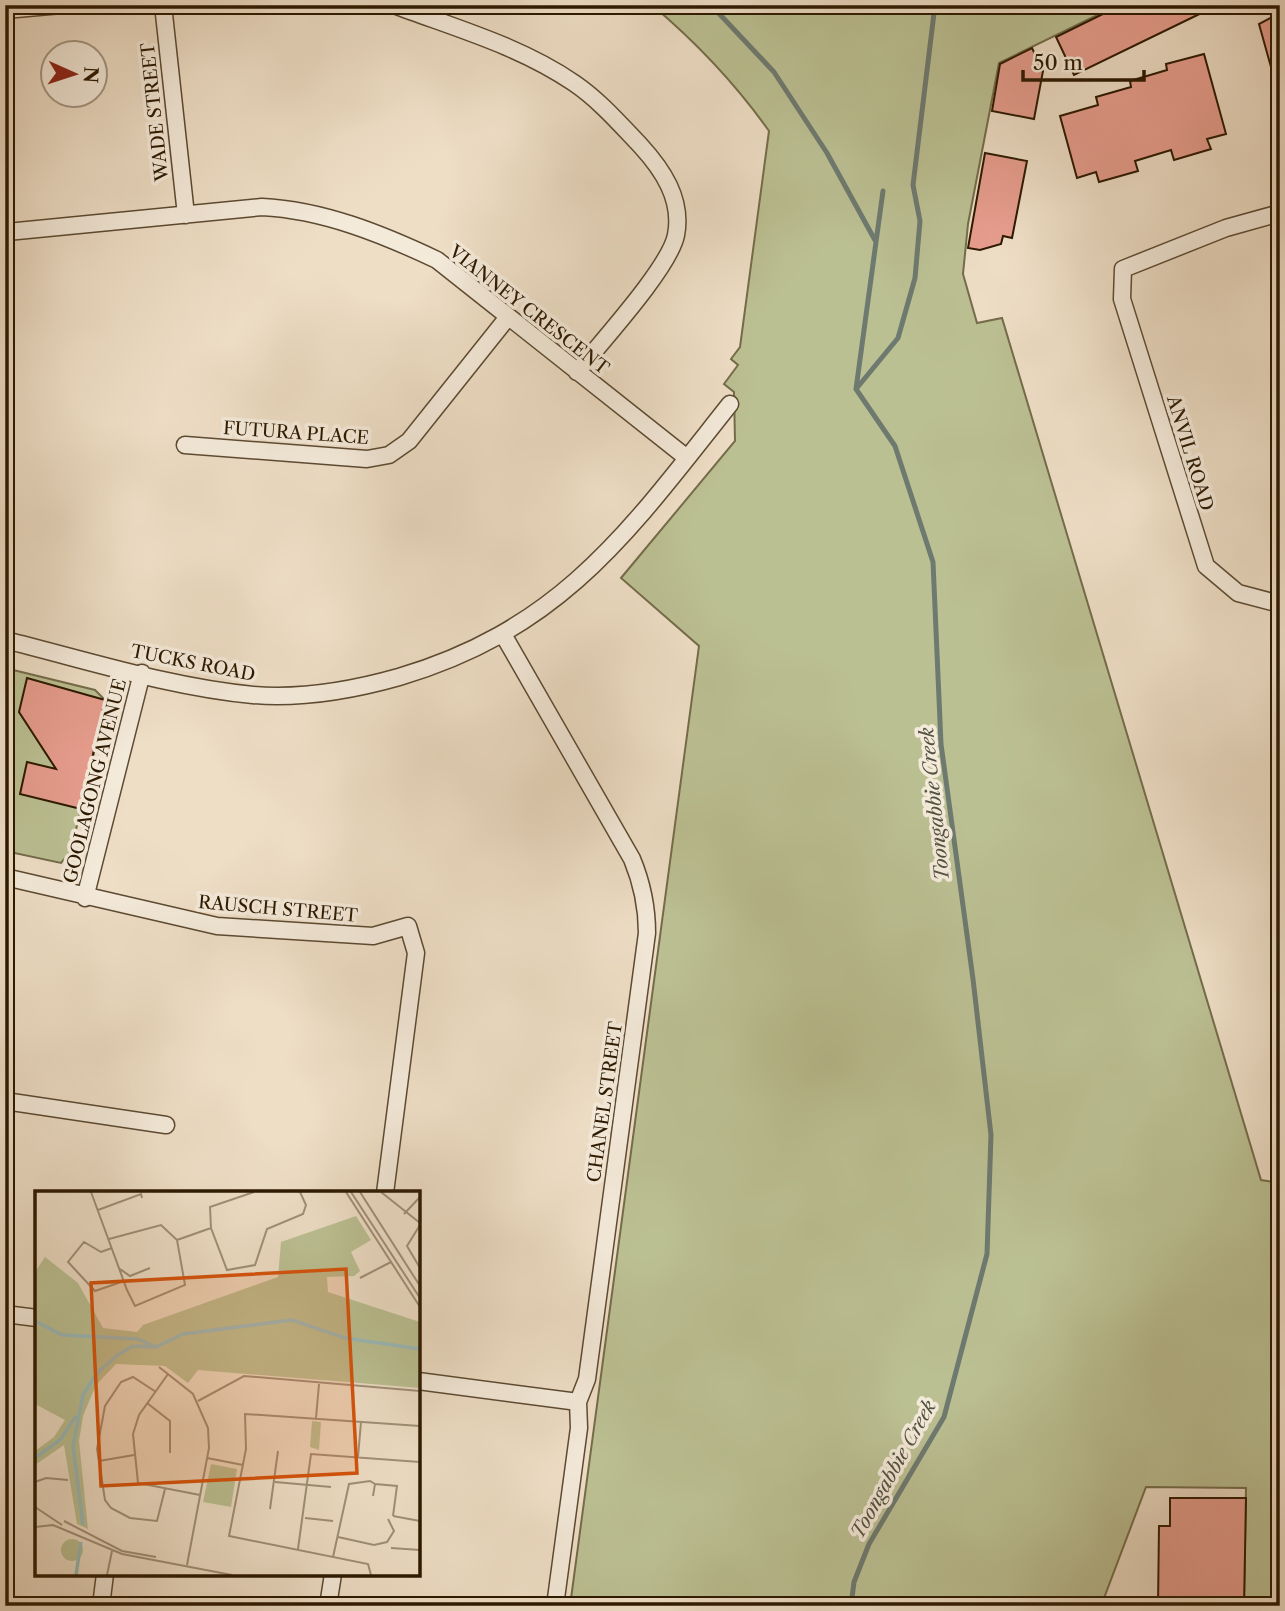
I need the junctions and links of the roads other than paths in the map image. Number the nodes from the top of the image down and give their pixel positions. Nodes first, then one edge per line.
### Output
1 (61, 5) edge
2 (163, 5) edge
3 (394, 5) edge
4 (5, 10) edge
5 (1280, 213) edge
6 (186, 215) junction
7 (5, 240) edge
8 (508, 317) junction
9 (577, 372) junction
10 (730, 404) dead end
11 (185, 445) dead end
12 (687, 458) junction
13 (1280, 604) edge
14 (504, 636) junction
15 (5, 640) edge
16 (142, 673) junction
17 (5, 877) edge
18 (85, 898) junction
19 (5, 1101) edge
20 (166, 1125) dead end
21 (385, 1191) edge
22 (5, 1314) edge
23 (35, 1318) edge
24 (420, 1381) edge
25 (578, 1402) junction
26 (104, 1576) edge
27 (333, 1576) edge
28 (100, 1606) edge
29 (328, 1606) edge
30 (555, 1606) edge

1 - 4 street
2 - 6 street, WADE STREET
3 - 9 street
5 - 13 street, ANVIL ROAD
6 - 7 street, VIANNEY CRESCENT
6 - 8 street, VIANNEY CRESCENT
8 - 9 street, VIANNEY CRESCENT
8 - 11 street, FUTURA PLACE
9 - 12 street, VIANNEY CRESCENT
10 - 12 street, TUCKS ROAD
12 - 14 street, TUCKS ROAD
14 - 16 street, TUCKS ROAD
14 - 25 street, CHANEL STREET
15 - 16 street, TUCKS ROAD
16 - 18 street, GOOLAGONG AVENUE
17 - 18 street, RAUSCH STREET
18 - 21 street, RAUSCH STREET
19 - 20 street
22 - 23 street
24 - 25 street
25 - 30 street, CHANEL STREET
26 - 28 street
27 - 29 street

